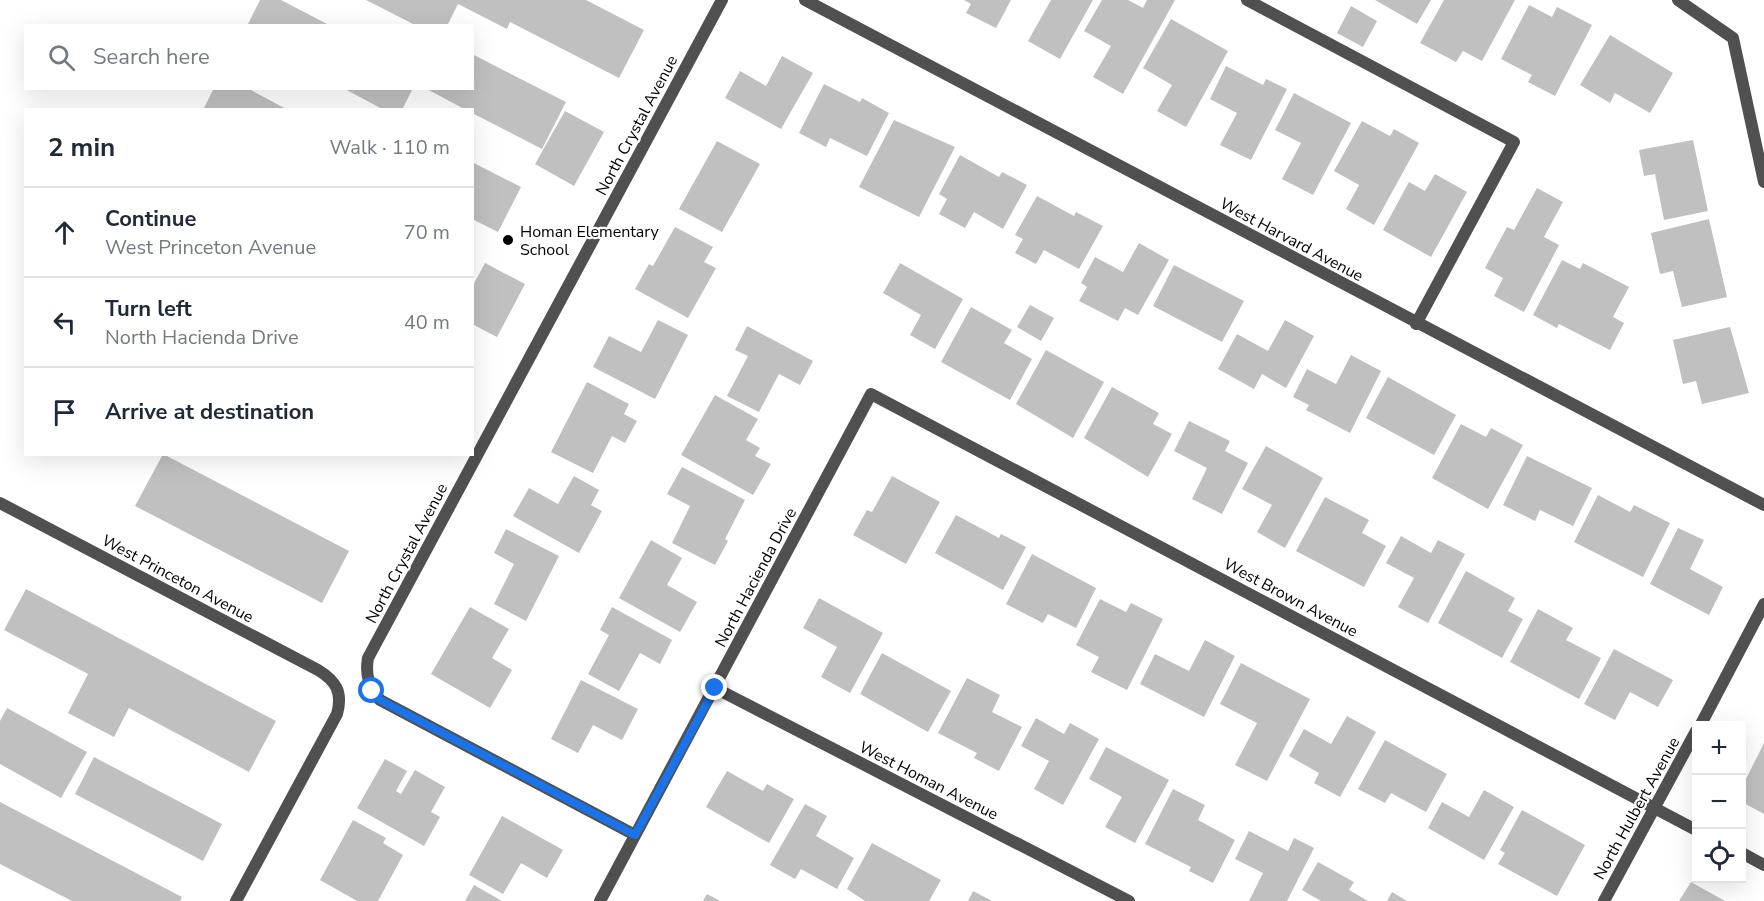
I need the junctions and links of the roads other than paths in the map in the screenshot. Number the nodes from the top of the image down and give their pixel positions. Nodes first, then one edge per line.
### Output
1 (722, 0) edge
2 (805, 0) edge
3 (1247, 0) edge
4 (1678, 0) edge
5 (1764, 182) edge
6 (1416, 324) junction
7 (871, 394) joint
8 (0, 503) edge
9 (1764, 505) edge
10 (1764, 604) edge
11 (715, 688) junction
12 (1703, 721) edge
13 (1692, 739) edge
14 (1656, 808) junction
15 (1694, 829) edge
16 (635, 835) junction
17 (1746, 855) edge
18 (1764, 865) edge
19 (236, 901) edge
20 (600, 901) edge
21 (1129, 901) edge
22 (1604, 901) edge

1 - 16 street, North Crystal Avenue
2 - 6 street, West Harvard Avenue
3 - 6 street
4 - 5 street
6 - 9 street, West Harvard Avenue
7 - 11 street, North Hacienda Drive
7 - 14 street, West Brown Avenue
8 - 19 street, West Princeton Avenue
10 - 12 street, North Hulbert Avenue
11 - 16 street, North Hacienda Drive
11 - 21 street, West Homan Avenue
13 - 14 street, North Hulbert Avenue
14 - 15 street, West Brown Avenue
14 - 22 street, North Hulbert Avenue
16 - 20 street, North Hacienda Drive
17 - 18 street

